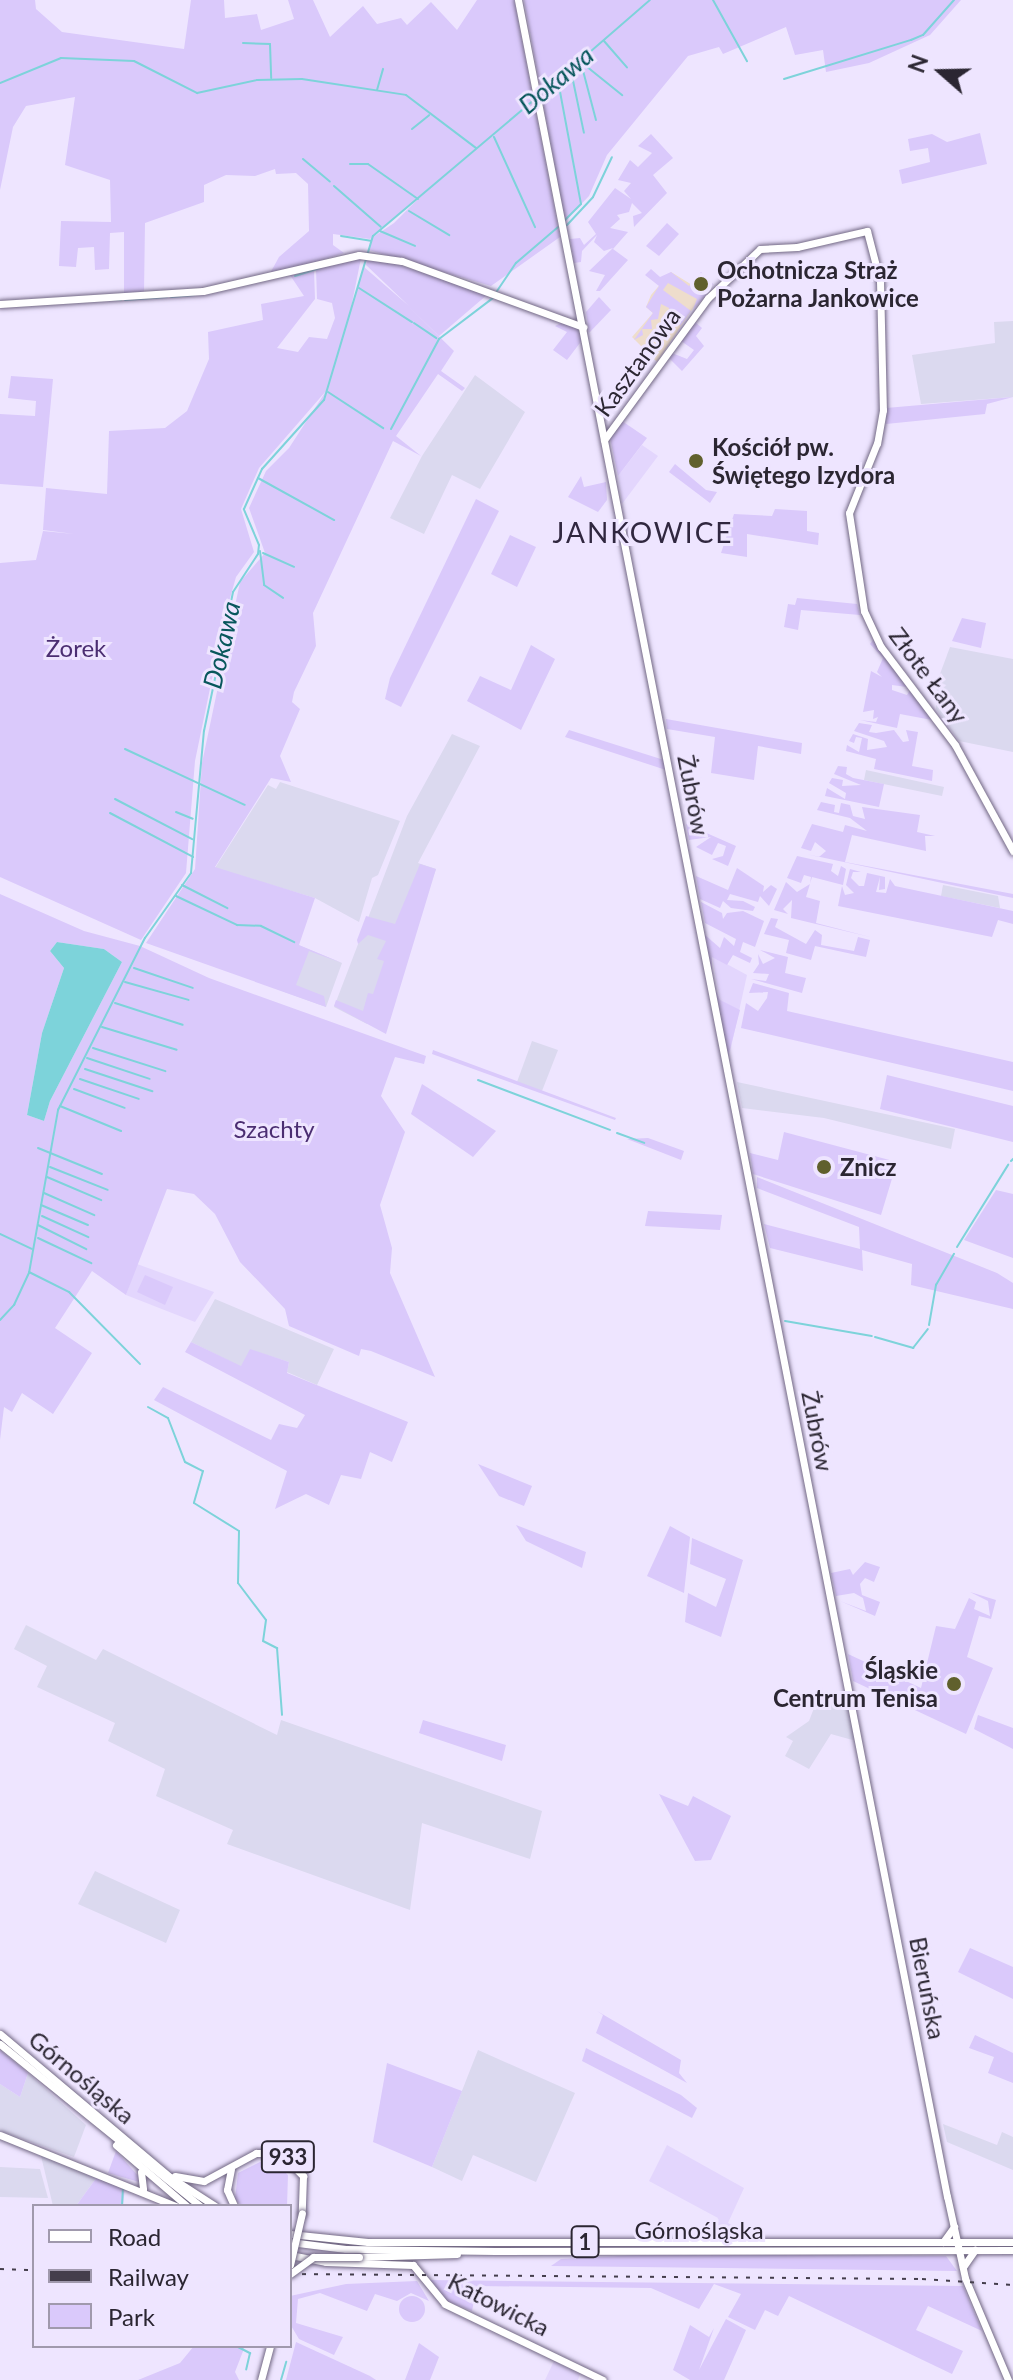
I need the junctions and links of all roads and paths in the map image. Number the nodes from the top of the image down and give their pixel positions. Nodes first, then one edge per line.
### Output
1 (518, 0) edge
2 (867, 231) joint
3 (0, 304) edge
4 (583, 327) junction
5 (604, 440) junction
6 (1013, 851) edge
7 (831, 1597) joint
8 (0, 2034) edge
9 (0, 2044) edge
10 (0, 2135) edge
11 (110, 2136) junction
12 (157, 2166) junction
13 (231, 2169) junction
14 (141, 2170) junction
15 (143, 2189) junction
16 (172, 2204) edge
17 (184, 2204) edge
18 (197, 2204) edge
19 (212, 2204) edge
20 (233, 2204) edge
21 (954, 2227) junction
22 (718, 2233) dead end
23 (292, 2234) edge
24 (292, 2242) edge
25 (762, 2242) junction
26 (943, 2242) junction
27 (1013, 2242) edge
28 (958, 2246) junction
29 (975, 2250) junction
30 (1013, 2250) edge
31 (495, 2251) junction
32 (292, 2255) edge
33 (292, 2256) edge
34 (963, 2267) junction
35 (292, 2273) edge
36 (269, 2348) edge
37 (261, 2380) edge
38 (603, 2380) edge
39 (1008, 2380) edge

1 - 4 main road, Żubrów
2 - 5 main road, Kasztanowa
2 - 6 main road, Złote Łany
3 - 4 main road
4 - 5 main road, Żubrów
5 - 7 main road, Żubrów
7 - 21 main road, Bieruńska
8 - 12 main road, Górnośląska
9 - 11 main road, Górnośląska
10 - 15 main road
11 - 14 main road
11 - 18 main road, Górnośląska
12 - 13 main road
12 - 19 main road, Górnośląska
13 - 20 main road
13 - 33 main road, 933, bridge
14 - 15 main road
14 - 17 main road
15 - 16 main road
21 - 26 main road
21 - 28 main road, Bieruńska
22 - 25 main road
23 - 25 main road, Górnośląska / 1
24 - 31 main road, Górnośląska / 1
25 - 26 main road, Górnośląska / 1
26 - 28 main road, Górnośląska / 1
27 - 28 main road, Górnośląska / 1
28 - 29 main road, Górnośląska / 1
28 - 31 main road, Górnośląska / 1
28 - 34 main road, Bieruńska
29 - 30 main road, Górnośląska / 1
29 - 34 main road
31 - 35 main road, bridge
32 - 38 main road, Katowicka
34 - 39 main road, Bieruńska
36 - 37 main road

